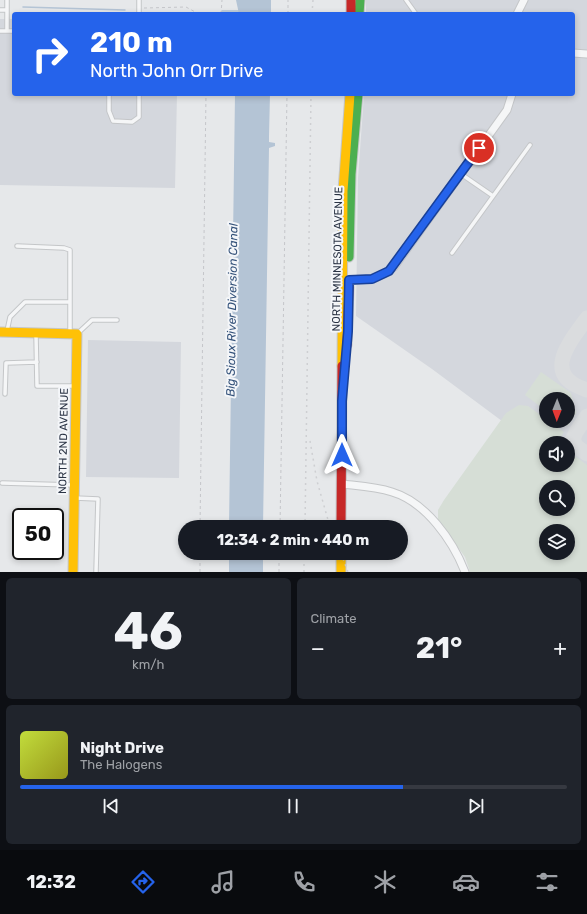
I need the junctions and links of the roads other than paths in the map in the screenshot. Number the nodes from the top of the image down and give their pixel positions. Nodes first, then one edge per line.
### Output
1 (7, 0) edge
2 (139, 0) edge
3 (351, 0) edge
4 (360, 0) edge
5 (406, 0) edge
6 (524, 0) edge
7 (0, 10) edge
8 (7, 10) junction
9 (139, 12) edge
10 (351, 12) edge
11 (359, 12) edge
12 (415, 12) edge
13 (518, 12) edge
14 (0, 31) edge
15 (7, 31) junction
16 (12, 31) edge
17 (575, 53) edge
18 (587, 54) edge
19 (109, 96) edge
20 (139, 96) edge
21 (350, 96) edge
22 (358, 96) edge
23 (511, 96) edge
24 (530, 145) dead end
25 (460, 174) junction
26 (493, 196) junction
27 (17, 246) dead end
28 (452, 253) dead end
29 (345, 280) junction
30 (70, 302) junction
31 (117, 320) dead end
32 (3, 332) edge
33 (36, 333) junction
34 (74, 334) junction
35 (36, 362) junction
36 (0, 363) edge
37 (6, 363) junction
38 (76, 386) junction
39 (5, 394) dead end
40 (2, 483) dead end
41 (342, 484) junction
42 (74, 485) junction
43 (74, 498) junction
44 (342, 520) edge
45 (341, 560) edge
46 (73, 572) edge
47 (96, 572) edge
48 (341, 572) edge
49 (465, 572) edge

1 - 8 lane
2 - 9 lane
3 - 10 main road
4 - 11 main road
5 - 12 lane
6 - 13 street
7 - 8 lane
8 - 15 lane
14 - 15 lane
15 - 16 lane
17 - 18 street
19 - 20 lane
21 - 29 main road, NORTH MINNESOTA AVENUE
22 - 29 main road, NORTH MINNESOTA AVENUE
23 - 25 street
24 - 26 lane
25 - 26 lane
25 - 29 street
26 - 28 lane
27 - 30 lane
29 - 41 main road, NORTH MINNESOTA AVENUE
30 - 32 lane
30 - 34 lane
31 - 34 lane
32 - 33 main road
33 - 34 main road
33 - 35 lane
34 - 38 main road, NORTH 2ND AVENUE
35 - 37 lane
35 - 38 lane
36 - 37 lane
37 - 39 lane
38 - 42 main road, NORTH 2ND AVENUE
40 - 42 lane
41 - 44 main road, NORTH MINNESOTA AVENUE
41 - 49 street
42 - 43 main road, NORTH 2ND AVENUE
43 - 46 main road, NORTH 2ND AVENUE
43 - 47 lane
45 - 48 main road

